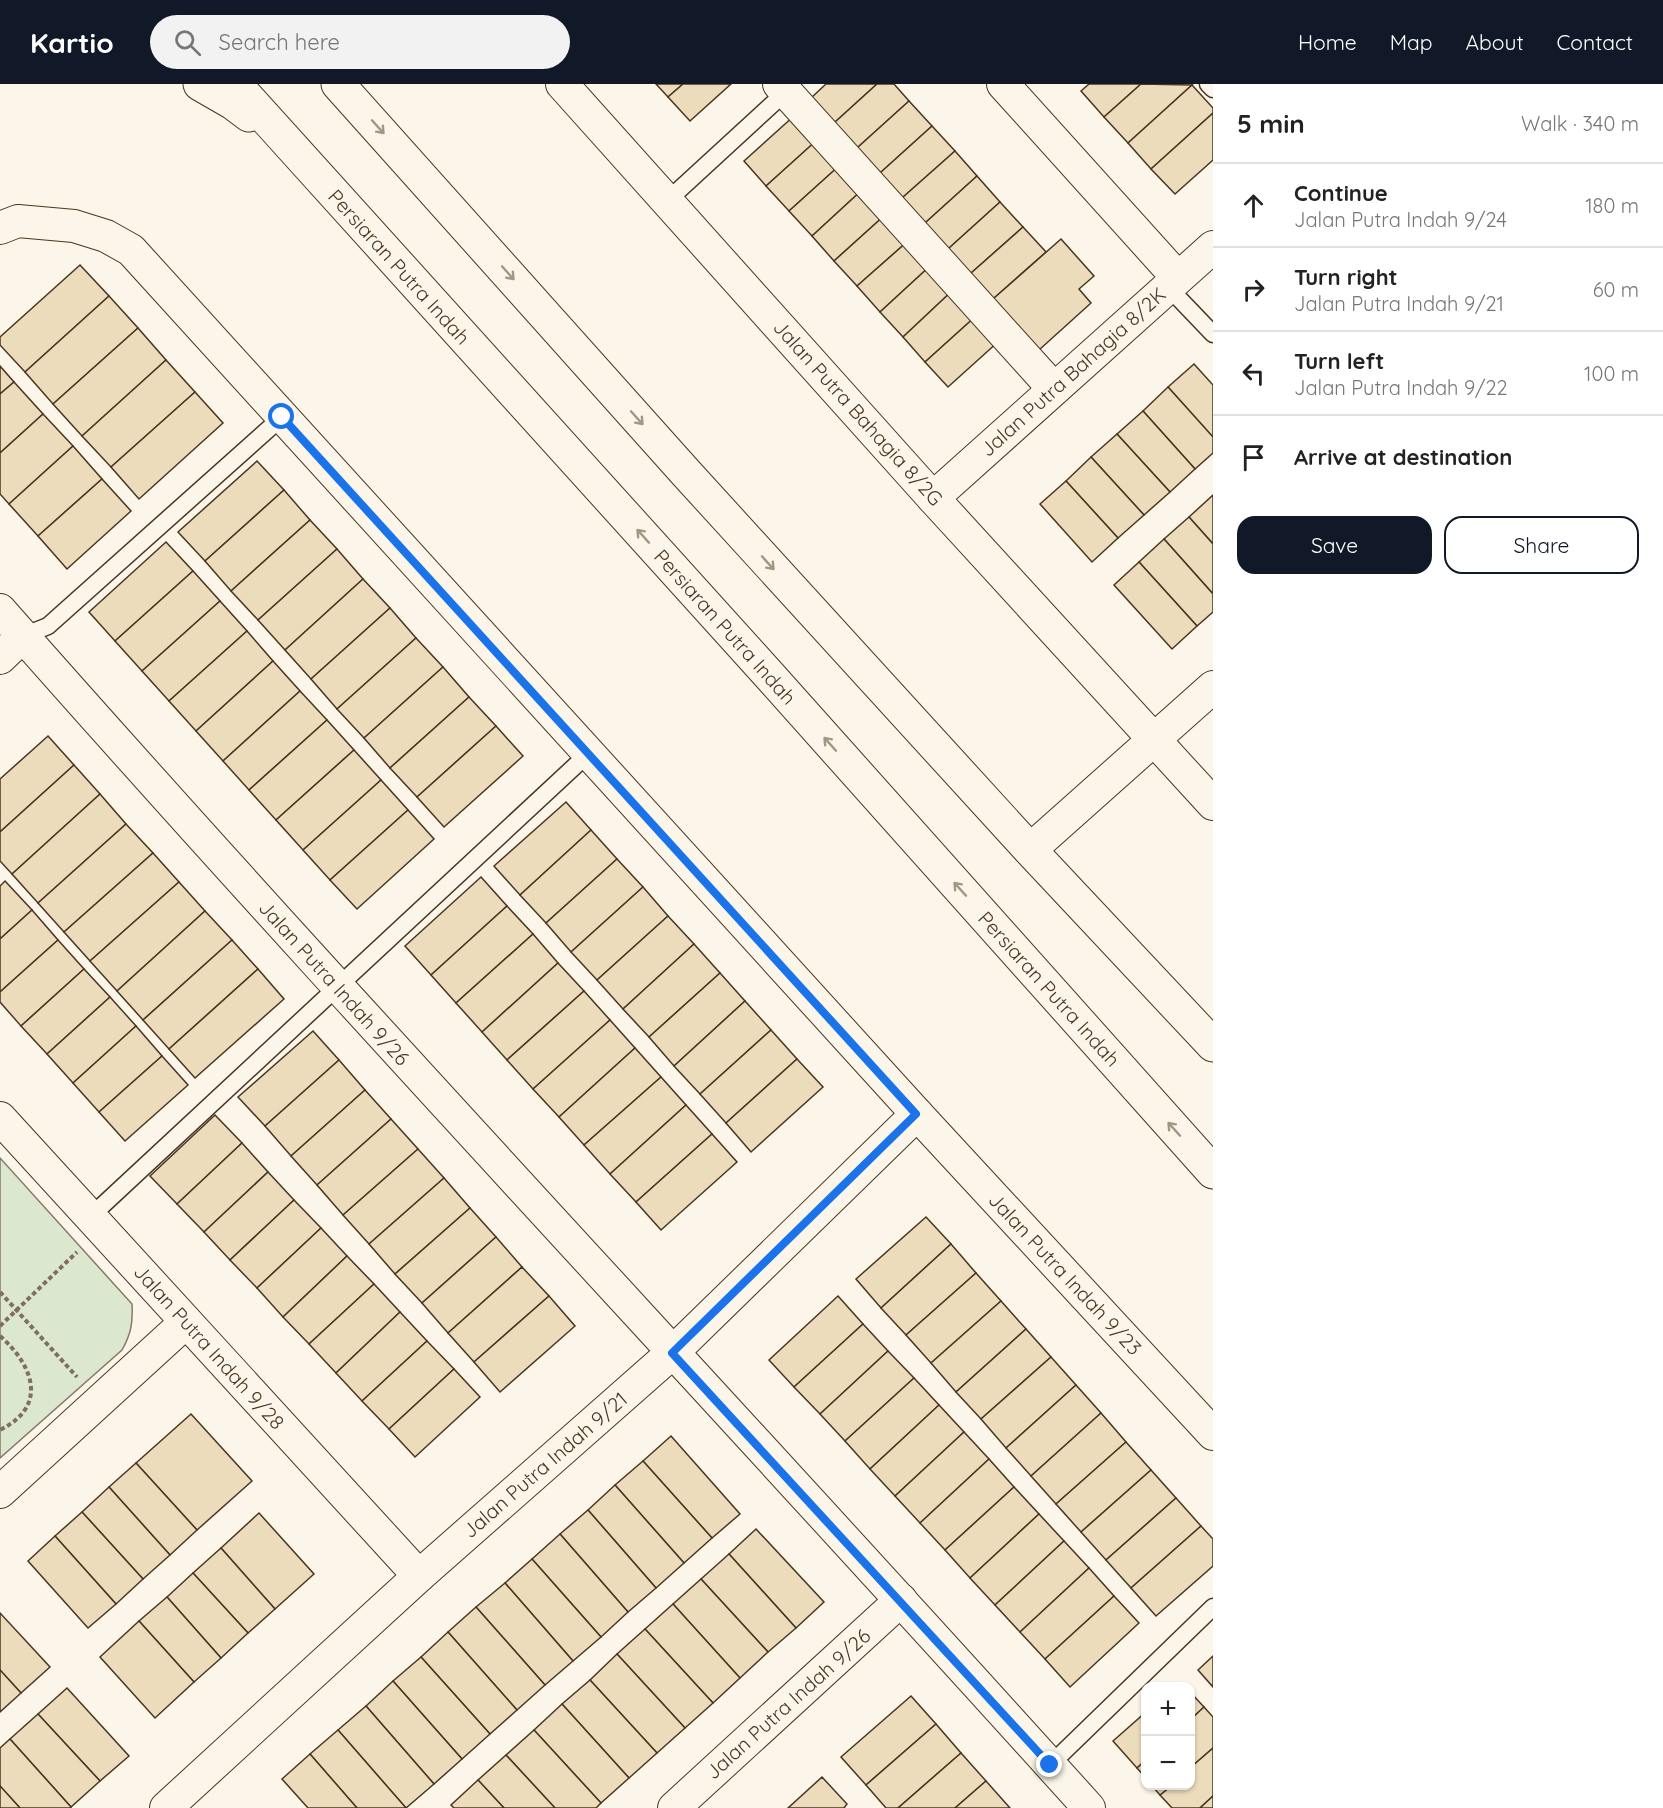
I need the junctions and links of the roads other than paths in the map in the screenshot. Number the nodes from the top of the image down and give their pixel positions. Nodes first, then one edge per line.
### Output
1 (200, 84) edge
2 (235, 84) edge
3 (562, 84) edge
4 (1003, 84) edge
5 (1208, 84) edge
6 (786, 86) edge
7 (344, 88) edge
8 (1213, 89) edge
9 (293, 150) junction
10 (667, 201) junction
11 (0, 228) edge
12 (1213, 247) edge
13 (1173, 283) junction
14 (1213, 334) edge
15 (1054, 389) junction
16 (282, 417) junction
17 (933, 498) junction
18 (0, 610) edge
19 (23, 636) junction
20 (0, 658) edge
21 (1213, 687) edge
22 (1154, 741) junction
23 (588, 753) junction
24 (1213, 804) edge
25 (1030, 850) junction
26 (338, 988) junction
27 (1213, 1045) edge
28 (916, 1114) junction
29 (0, 1118) edge
30 (1207, 1164) edge
31 (90, 1217) junction
32 (186, 1322) junction
33 (672, 1353) junction
34 (1213, 1434) edge
35 (0, 1492) edge
36 (419, 1576) junction
37 (901, 1600) junction
38 (1213, 1606) edge
39 (1050, 1765) junction
40 (177, 1804) edge
41 (674, 1808) edge
42 (1089, 1808) edge

1 - 9 main road
2 - 9 main road, Persiaran Putra Indah
3 - 10 street, Jalan Putra Bahagia 8/2G
4 - 13 street
5 - 8 lane
6 - 10 lane
6 - 15 street
7 -> 25 main road
30 -> 9 main road, Persiaran Putra Indah
10 - 17 street, Jalan Putra Bahagia 8/2G
11 - 16 street, Jalan Putra Indah 9/23
12 - 13 street, Jalan Putra Bahagia 8/2K
13 - 14 lane
13 - 15 street, Jalan Putra Bahagia 8/2K
15 - 17 street, Jalan Putra Bahagia 8/2K
16 - 19 lane
16 - 23 street, Jalan Putra Indah 9/23
17 - 22 street, Jalan Putra Bahagia 8/2G
18 - 19 street, Jalan Putra Indah 9/26
19 - 20 street
19 - 26 street, Jalan Putra Indah 9/26
21 - 22 street
22 - 24 street, Jalan Putra Bahagia 8/2G
22 - 25 street
23 - 26 lane
23 - 28 street, Jalan Putra Indah 9/23
25 - 27 main road
26 - 31 lane
26 - 33 street, Jalan Putra Indah 9/26
28 - 33 street, Jalan Putra Indah 9/21
28 - 34 street, Jalan Putra Indah 9/23
29 - 31 street, Jalan Putra Indah 9/28
31 - 32 street, Jalan Putra Indah 9/28
32 - 35 street
32 - 36 street, Jalan Putra Indah 9/28
33 - 36 street, Jalan Putra Indah 9/21
33 - 37 street, Jalan Putra Indah 9/26
36 - 40 street, Jalan Putra Indah 9/21
37 - 39 street, Jalan Putra Indah 9/26
37 - 41 street, Jalan Putra Indah 9/26
38 - 39 lane
39 - 42 street, Jalan Putra Indah 9/26

